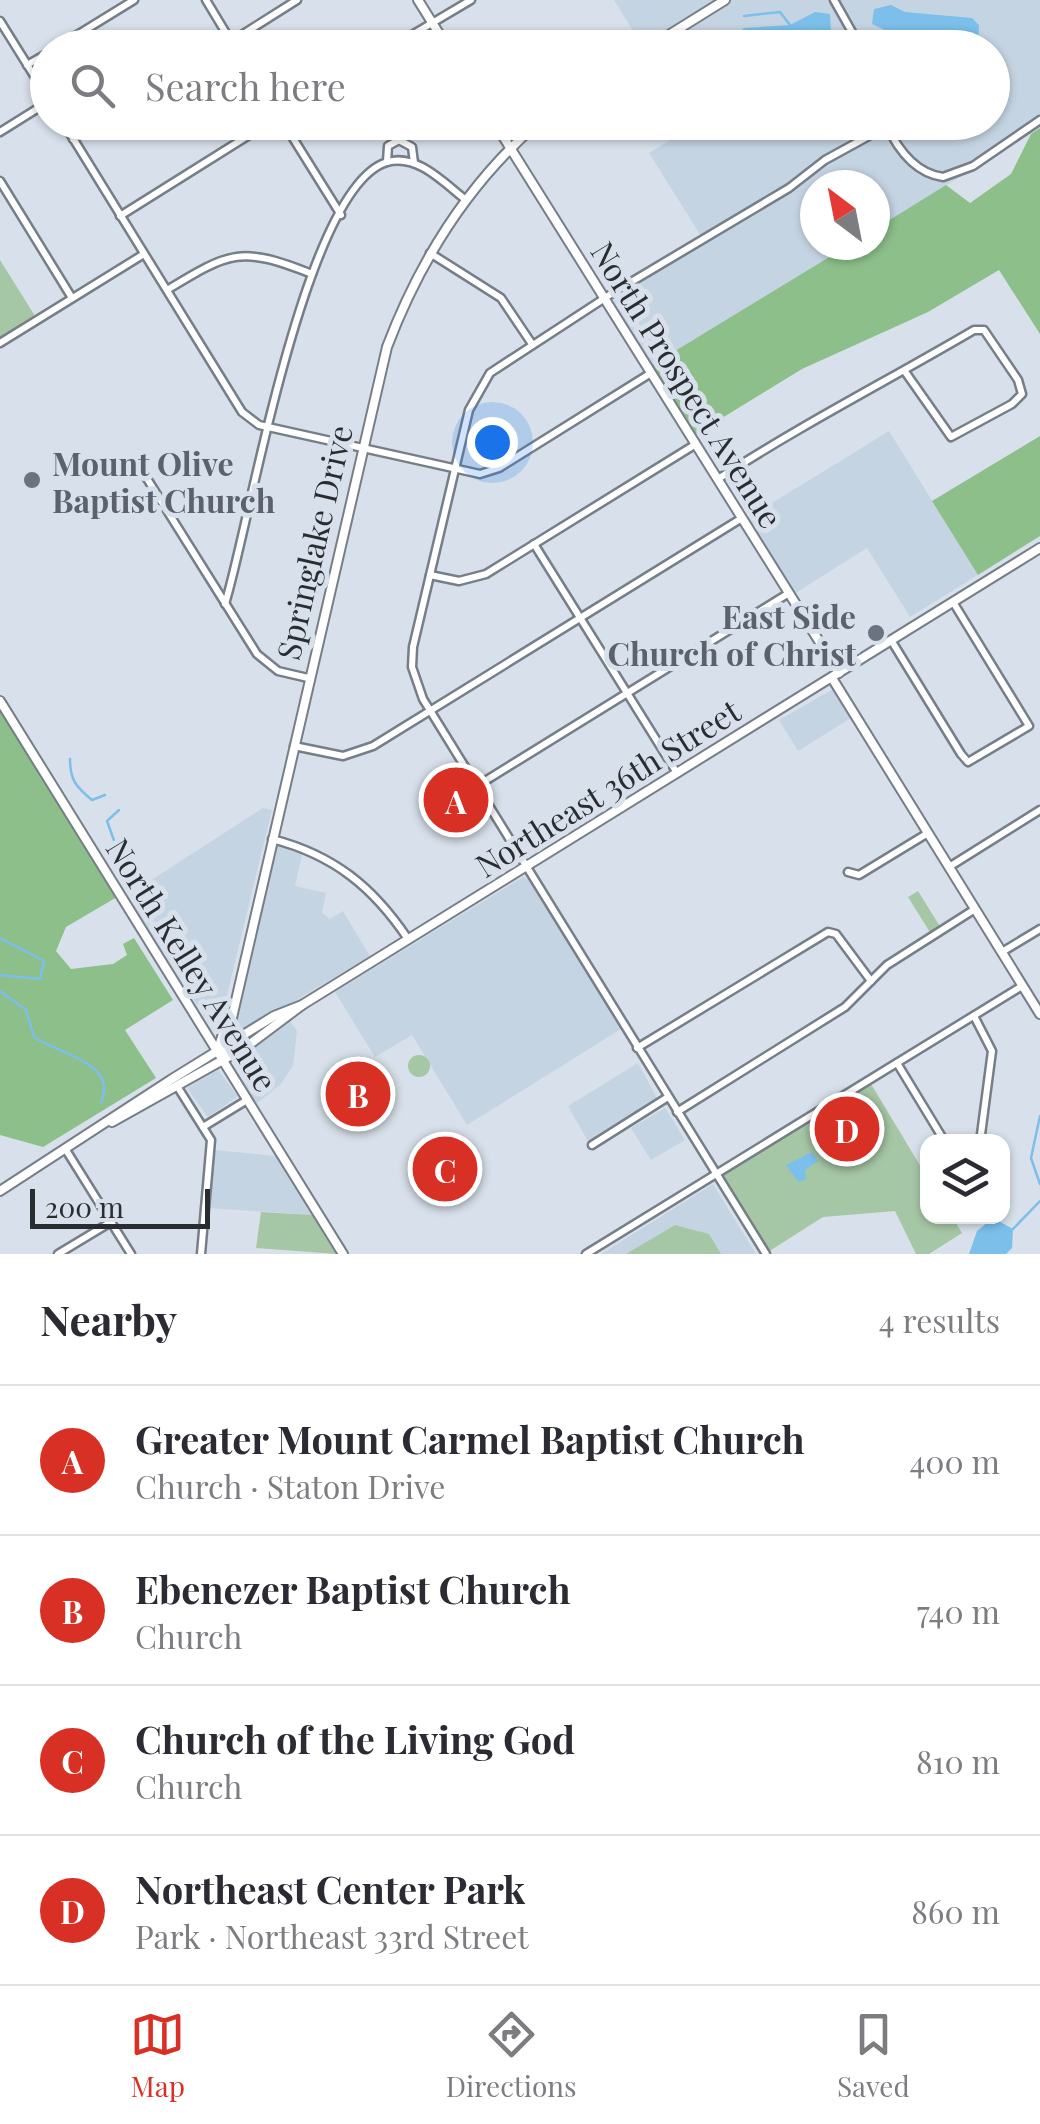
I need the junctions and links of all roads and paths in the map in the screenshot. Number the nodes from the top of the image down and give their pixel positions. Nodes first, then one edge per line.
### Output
1 (134, 0) edge
2 (206, 0) edge
3 (297, 0) edge
4 (418, 0) edge
5 (471, 0) edge
6 (725, 0) edge
7 (834, 0) edge
8 (0, 21) edge
9 (432, 23) junction
10 (85, 30) edge
11 (224, 30) edge
12 (253, 30) edge
13 (420, 30) edge
14 (436, 30) edge
15 (677, 30) edge
16 (850, 30) edge
17 (30, 63) edge
18 (27, 65) junction
19 (30, 70) edge
20 (30, 112) edge
21 (1040, 120) edge
22 (0, 132) edge
23 (74, 140) edge
24 (241, 140) edge
25 (294, 140) edge
26 (505, 140) edge
27 (520, 140) edge
28 (859, 140) edge
29 (894, 140) edge
30 (510, 149) junction
31 (387, 162) junction
32 (414, 163) junction
33 (0, 181) edge
34 (466, 200) junction
35 (120, 216) junction
36 (341, 216) junction
37 (430, 252) junction
38 (144, 254) junction
39 (312, 274) junction
40 (167, 290) junction
41 (72, 298) junction
42 (604, 298) junction
43 (0, 343) edge
44 (532, 344) junction
45 (906, 372) junction
46 (651, 373) junction
47 (267, 427) junction
48 (696, 444) junction
49 (361, 448) junction
50 (141, 469) dead end
51 (454, 470) junction
52 (718, 479) junction
53 (742, 518) junction
54 (534, 544) junction
55 (1040, 548) edge
56 (430, 575) junction
57 (789, 593) junction
58 (953, 602) junction
59 (225, 604) junction
60 (580, 618) junction
61 (891, 640) junction
62 (835, 675) junction
63 (308, 678) junction
64 (627, 693) junction
65 (0, 701) edge
66 (430, 710) junction
67 (293, 746) junction
68 (676, 773) junction
69 (477, 786) junction
70 (1040, 810) edge
71 (928, 833) junction
72 (271, 839) junction
73 (526, 866) junction
74 (949, 867) junction
75 (848, 872) dead end
76 (976, 910) junction
77 (1040, 928) edge
78 (408, 939) junction
79 (1002, 952) junction
80 (871, 981) junction
81 (1022, 986) junction
82 (1040, 1014) edge
83 (974, 1016) junction
84 (230, 1017) junction
85 (202, 1028) junction
86 (222, 1030) junction
87 (637, 1048) junction
88 (222, 1053) junction
89 (897, 1063) junction
90 (175, 1083) junction
91 (668, 1097) junction
92 (248, 1100) junction
93 (677, 1112) junction
94 (203, 1127) junction
95 (940, 1134) edge
96 (981, 1134) edge
97 (592, 1144) dead end
98 (66, 1150) junction
99 (716, 1174) junction
100 (0, 1190) edge
101 (111, 1222) junction
102 (58, 1254) edge
103 (131, 1254) edge
104 (201, 1254) edge
105 (343, 1254) edge
106 (586, 1254) edge
107 (766, 1254) edge

1 - 10 street
2 - 11 street
3 - 12 street
4 - 9 street
5 - 9 street
6 - 15 street
7 - 16 street
8 - 18 street
9 - 13 street
9 - 14 street
17 - 18 street
18 - 19 street
20 - 22 street
21 - 29 street
23 - 35 street
24 - 35 street
25 - 36 street
26 - 30 street, North Prospect Avenue
27 - 30 street, Springlake Drive
28 - 42 street
30 - 34 street, Springlake Drive
30 - 42 street, North Prospect Avenue
31 - 32 street
31 - 32 street
31 - 36 street
32 - 34 street
33 - 41 street
34 - 37 street, Springlake Drive
35 - 38 street
36 - 39 street
37 - 44 street
37 - 49 street, Springlake Drive
38 - 40 street
38 - 41 street
39 - 40 street
39 - 47 street
40 - 47 street
41 - 43 street
42 - 44 street
42 - 46 street, North Prospect Avenue
44 - 51 street
45 - 45 street
45 - 52 street
46 - 48 street, North Prospect Avenue
46 - 51 street
47 - 49 street
47 - 59 street
48 - 52 street, North Prospect Avenue
48 - 54 street
49 - 51 street
49 - 63 street, Springlake Drive
50 - 59 street
51 - 56 street
52 - 53 street, North Prospect Avenue
53 - 57 street, North Prospect Avenue
53 - 60 street
54 - 56 street
54 - 60 street
55 - 58 street, Northeast 36th Street
56 - 66 street
57 - 62 street, North Prospect Avenue
57 - 64 street
58 - 61 street, Northeast 36th Street
58 - 61 street
59 - 63 street
60 - 64 street
60 - 66 street
61 - 62 street, Northeast 36th Street
62 - 68 street, Northeast 36th Street
62 - 71 street, North Prospect Avenue
63 - 67 street, Springlake Drive
64 - 68 street
64 - 69 street
65 - 85 street, North Kelley Avenue
66 - 67 street
66 - 69 street
67 - 72 street, Springlake Drive
68 - 73 street, Northeast 36th Street
69 - 73 street
70 - 74 street
71 - 74 street, North Prospect Avenue
71 - 75 street
72 - 78 street
72 - 84 street, Springlake Drive
73 - 78 street, Northeast 36th Street
73 - 87 street
74 - 76 street, North Prospect Avenue
76 - 79 street, North Prospect Avenue
76 - 80 street
77 - 79 street
78 - 88 street, Northeast 36th Street
79 - 81 street, North Prospect Avenue
80 - 87 street
80 - 93 street
81 - 82 street, North Prospect Avenue
81 - 83 street
83 - 89 street
83 - 96 street
84 - 86 street, Springlake Drive
84 - 88 street, Springlake Drive
85 - 86 street
85 - 88 street, North Kelley Avenue
86 - 88 street, Springlake Drive
87 - 91 street
88 - 90 street, Northeast 36th Street
88 - 92 street, North Kelley Avenue
89 - 95 street
89 - 99 street
90 - 94 street
90 - 98 street, Northeast 36th Street
91 - 93 street
91 - 97 street
92 - 94 street
92 - 105 street, North Kelley Avenue
93 - 99 street
94 - 104 street
98 - 100 street, Northeast 36th Street
98 - 101 street
99 - 106 street
99 - 107 street
101 - 102 street
101 - 103 street

